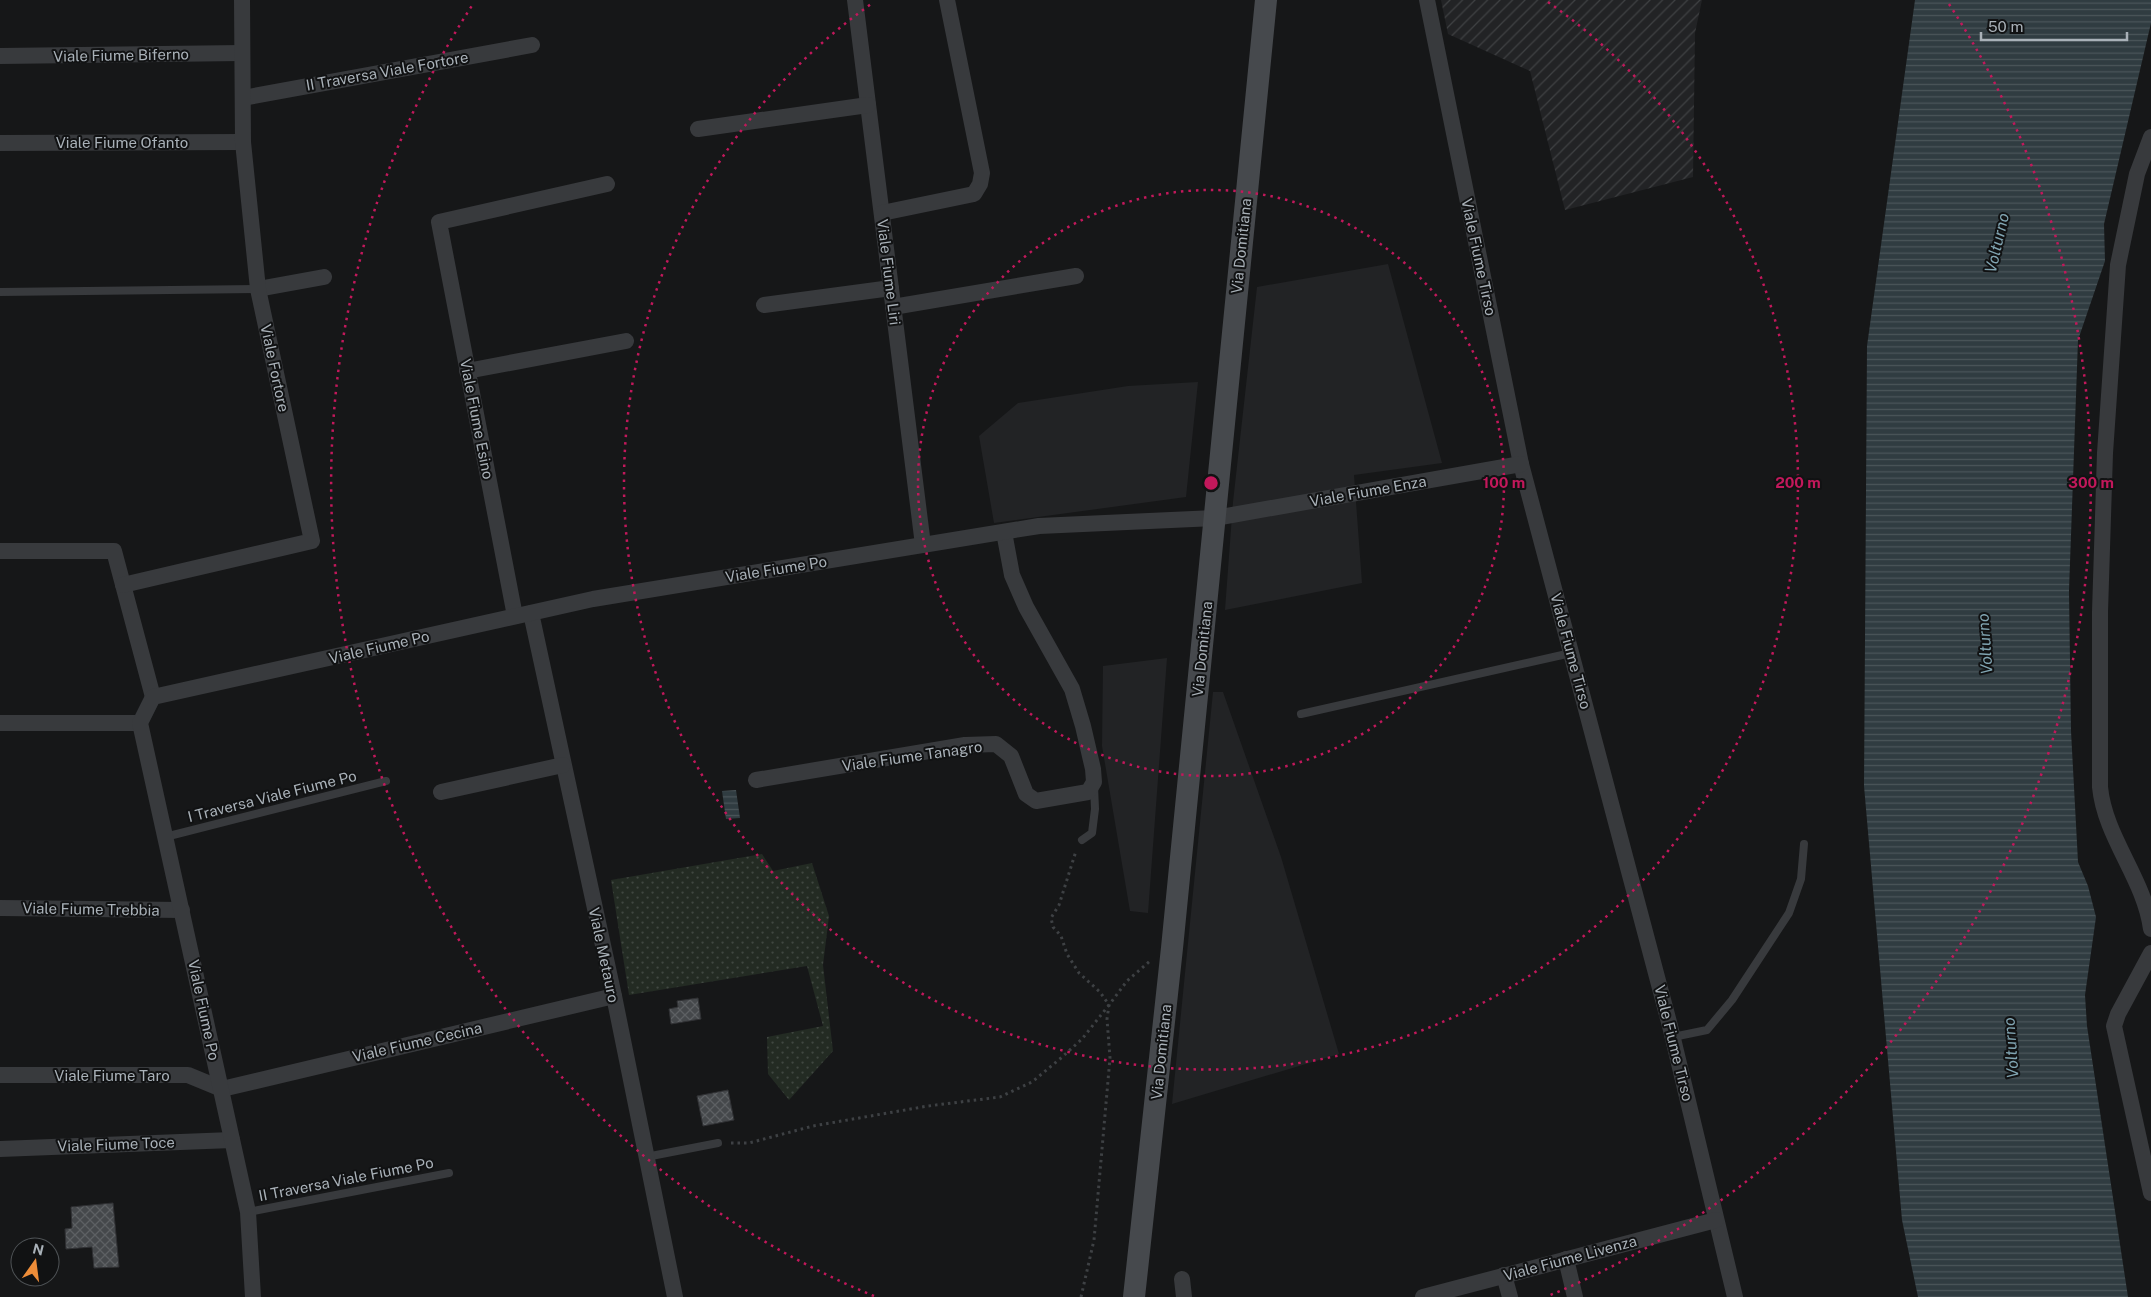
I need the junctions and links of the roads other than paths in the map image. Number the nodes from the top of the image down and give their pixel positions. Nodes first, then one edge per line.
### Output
1 (242, 0) edge
2 (855, 0) edge
3 (947, 0) edge
4 (1266, 0) edge
5 (1427, 0) edge
6 (532, 45) dead end
7 (242, 53) junction
8 (0, 56) edge
9 (243, 98) junction
10 (868, 105) junction
11 (698, 130) dead end
12 (2151, 137) edge
13 (243, 142) junction
14 (0, 143) edge
15 (607, 184) dead end
16 (882, 214) junction
17 (1076, 276) dead end
18 (324, 277) dead end
19 (891, 288) junction
20 (258, 289) junction
21 (0, 292) edge
22 (764, 305) dead end
23 (893, 307) junction
24 (626, 341) dead end
25 (467, 371) junction
26 (1521, 464) junction
27 (1214, 518) junction
28 (1004, 532) junction
29 (923, 545) junction
30 (0, 551) edge
31 (123, 585) junction
32 (531, 613) junction
33 (515, 616) junction
34 (1571, 653) junction
35 (153, 697) junction
36 (1301, 714) dead end
37 (0, 723) edge
38 (140, 723) junction
39 (563, 765) junction
40 (756, 780) dead end
41 (386, 781) dead end
42 (1094, 782) junction
43 (441, 792) dead end
44 (165, 837) junction
45 (1082, 840) road end
46 (1804, 844) dead end
47 (0, 908) edge
48 (182, 910) junction
49 (2151, 929) edge
50 (2151, 953) edge
51 (614, 996) junction
52 (1673, 1038) junction
53 (0, 1075) edge
54 (222, 1089) junction
55 (232, 1140) junction
56 (718, 1143) road end
57 (0, 1148) edge
58 (646, 1157) junction
59 (449, 1173) dead end
60 (2151, 1193) edge
61 (248, 1212) junction
62 (1716, 1220) junction
63 (1566, 1259) junction
64 (1504, 1275) junction
65 (1182, 1279) dead end
66 (253, 1297) edge
67 (676, 1297) edge
68 (1134, 1297) edge
69 (1184, 1297) edge
70 (1423, 1297) edge
71 (1510, 1297) edge
72 (1575, 1297) edge
73 (1736, 1297) edge

1 - 7 street, Viale Fortore
2 - 10 street, Viale Fiume Liri
3 - 16 street
4 - 27 street, Via Domitiana
5 - 26 street, Viale Fiume Tirso
6 - 9 street, II Traversa Viale Fortore
7 - 8 street, Viale Fiume Biferno
7 - 9 street, Viale Fortore
9 - 13 street, Viale Fortore
10 - 11 street
10 - 16 street, Viale Fiume Liri
12 - 49 street
13 - 14 street, Viale Fiume Ofanto
13 - 20 street, Viale Fortore
15 - 25 street, Viale Fiume Esino
16 - 19 street, Viale Fiume Liri
17 - 23 street
18 - 20 street
19 - 22 street
19 - 23 street, Viale Fiume Liri
20 - 21 lane
20 - 31 street, Viale Fortore
23 - 29 street, Viale Fiume Liri
24 - 25 street
25 - 33 street, Viale Fiume Esino
26 - 27 street, Viale Fiume Enza
26 - 34 street, Viale Fiume Tirso
27 - 28 street, Viale Fiume Po
27 - 68 street, Via Domitiana
28 - 29 street, Viale Fiume Po
28 - 42 street
29 - 32 street, Viale Fiume Po
30 - 31 street
31 - 35 street
32 - 33 street, Viale Fiume Po
32 - 39 street, Viale Metauro
33 - 35 street, Viale Fiume Po
34 - 36 lane
34 - 52 street, Viale Fiume Tirso
35 - 38 street
37 - 38 street
38 - 44 street, Viale Fiume Po
39 - 43 street
39 - 51 street, Viale Metauro
40 - 42 street, Viale Fiume Tanagro
41 - 44 lane, I Traversa Viale Fiume Po
42 - 45 lane
44 - 48 street, Viale Fiume Po
46 - 52 lane
47 - 48 street, Viale Fiume Trebbia
48 - 54 street, Viale Fiume Po
50 - 60 street
51 - 54 street, Viale Fiume Cecina
51 - 58 street, Viale Metauro
52 - 62 street, Viale Fiume Tirso
53 - 54 street, Viale Fiume Taro
54 - 55 street, Viale Fiume Po
55 - 57 street, Viale Fiume Toce
55 - 61 street, Viale Fiume Po
56 - 58 lane
58 - 67 street, Viale Metauro
59 - 61 lane, II Traversa Viale Fiume Po
61 - 66 street, Viale Fiume Po
62 - 63 street, Viale Fiume Livenza
62 - 73 street, Viale Fiume Tirso
63 - 64 street, Viale Fiume Livenza
63 - 72 street
64 - 70 street, Viale Fiume Livenza
64 - 71 street
65 - 69 street

